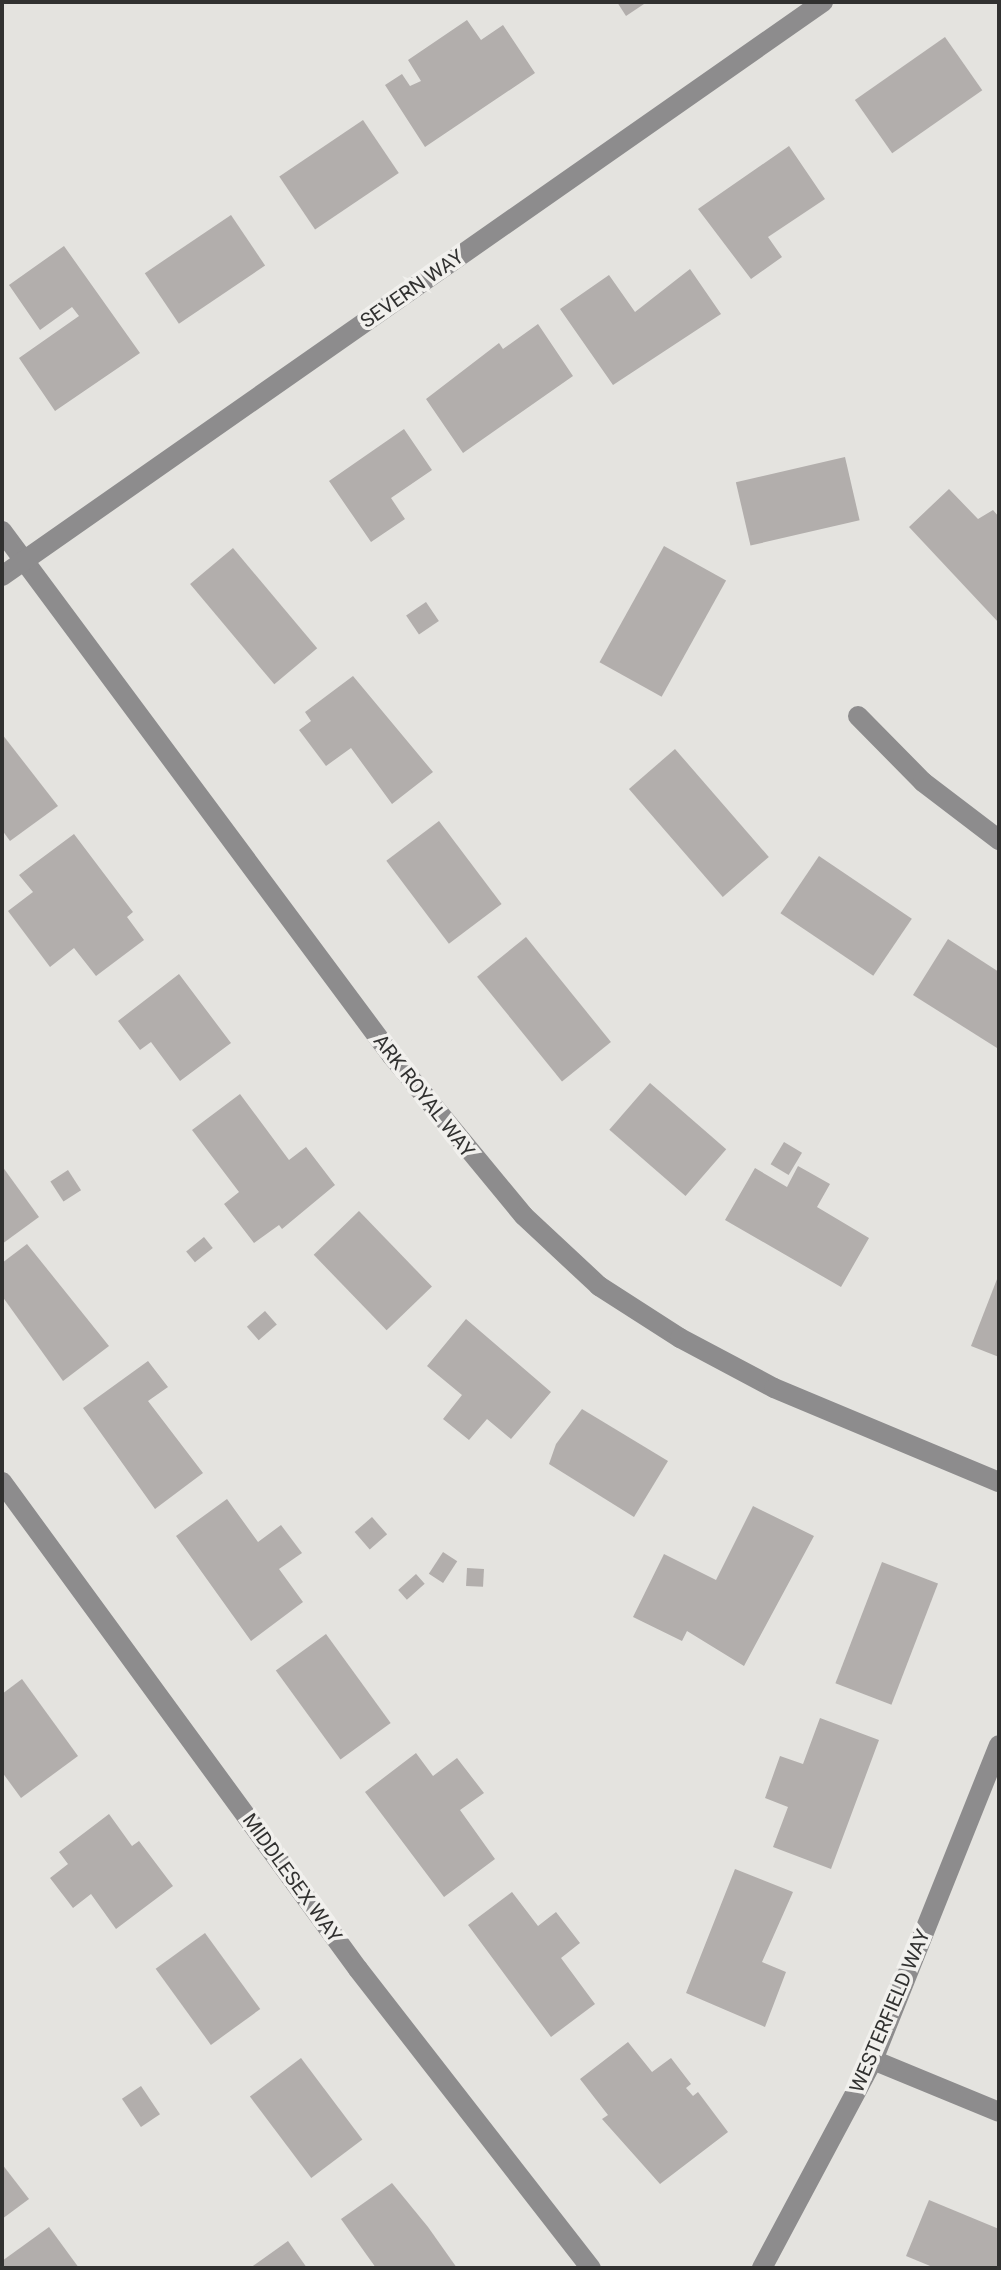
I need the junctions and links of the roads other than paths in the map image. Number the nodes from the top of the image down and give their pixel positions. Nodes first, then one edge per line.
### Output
1 (823, 2) edge
2 (2, 531) edge
3 (23, 561) junction
4 (2, 576) edge
5 (858, 716) dead end
6 (999, 840) edge
7 (2, 1482) edge
8 (999, 1482) edge
9 (999, 1745) edge
10 (873, 2060) junction
11 (999, 2112) edge
12 (591, 2268) edge
13 (762, 2268) edge

1 - 3 street, SEVERN WAY
2 - 3 street, ARK ROYAL WAY
3 - 4 street, SEVERN WAY
3 - 8 street, ARK ROYAL WAY
5 - 6 street
7 - 12 street, MIDDLESEX WAY
9 - 10 street, WESTERFIELD WAY
10 - 11 street
10 - 13 street, WESTERFIELD WAY

